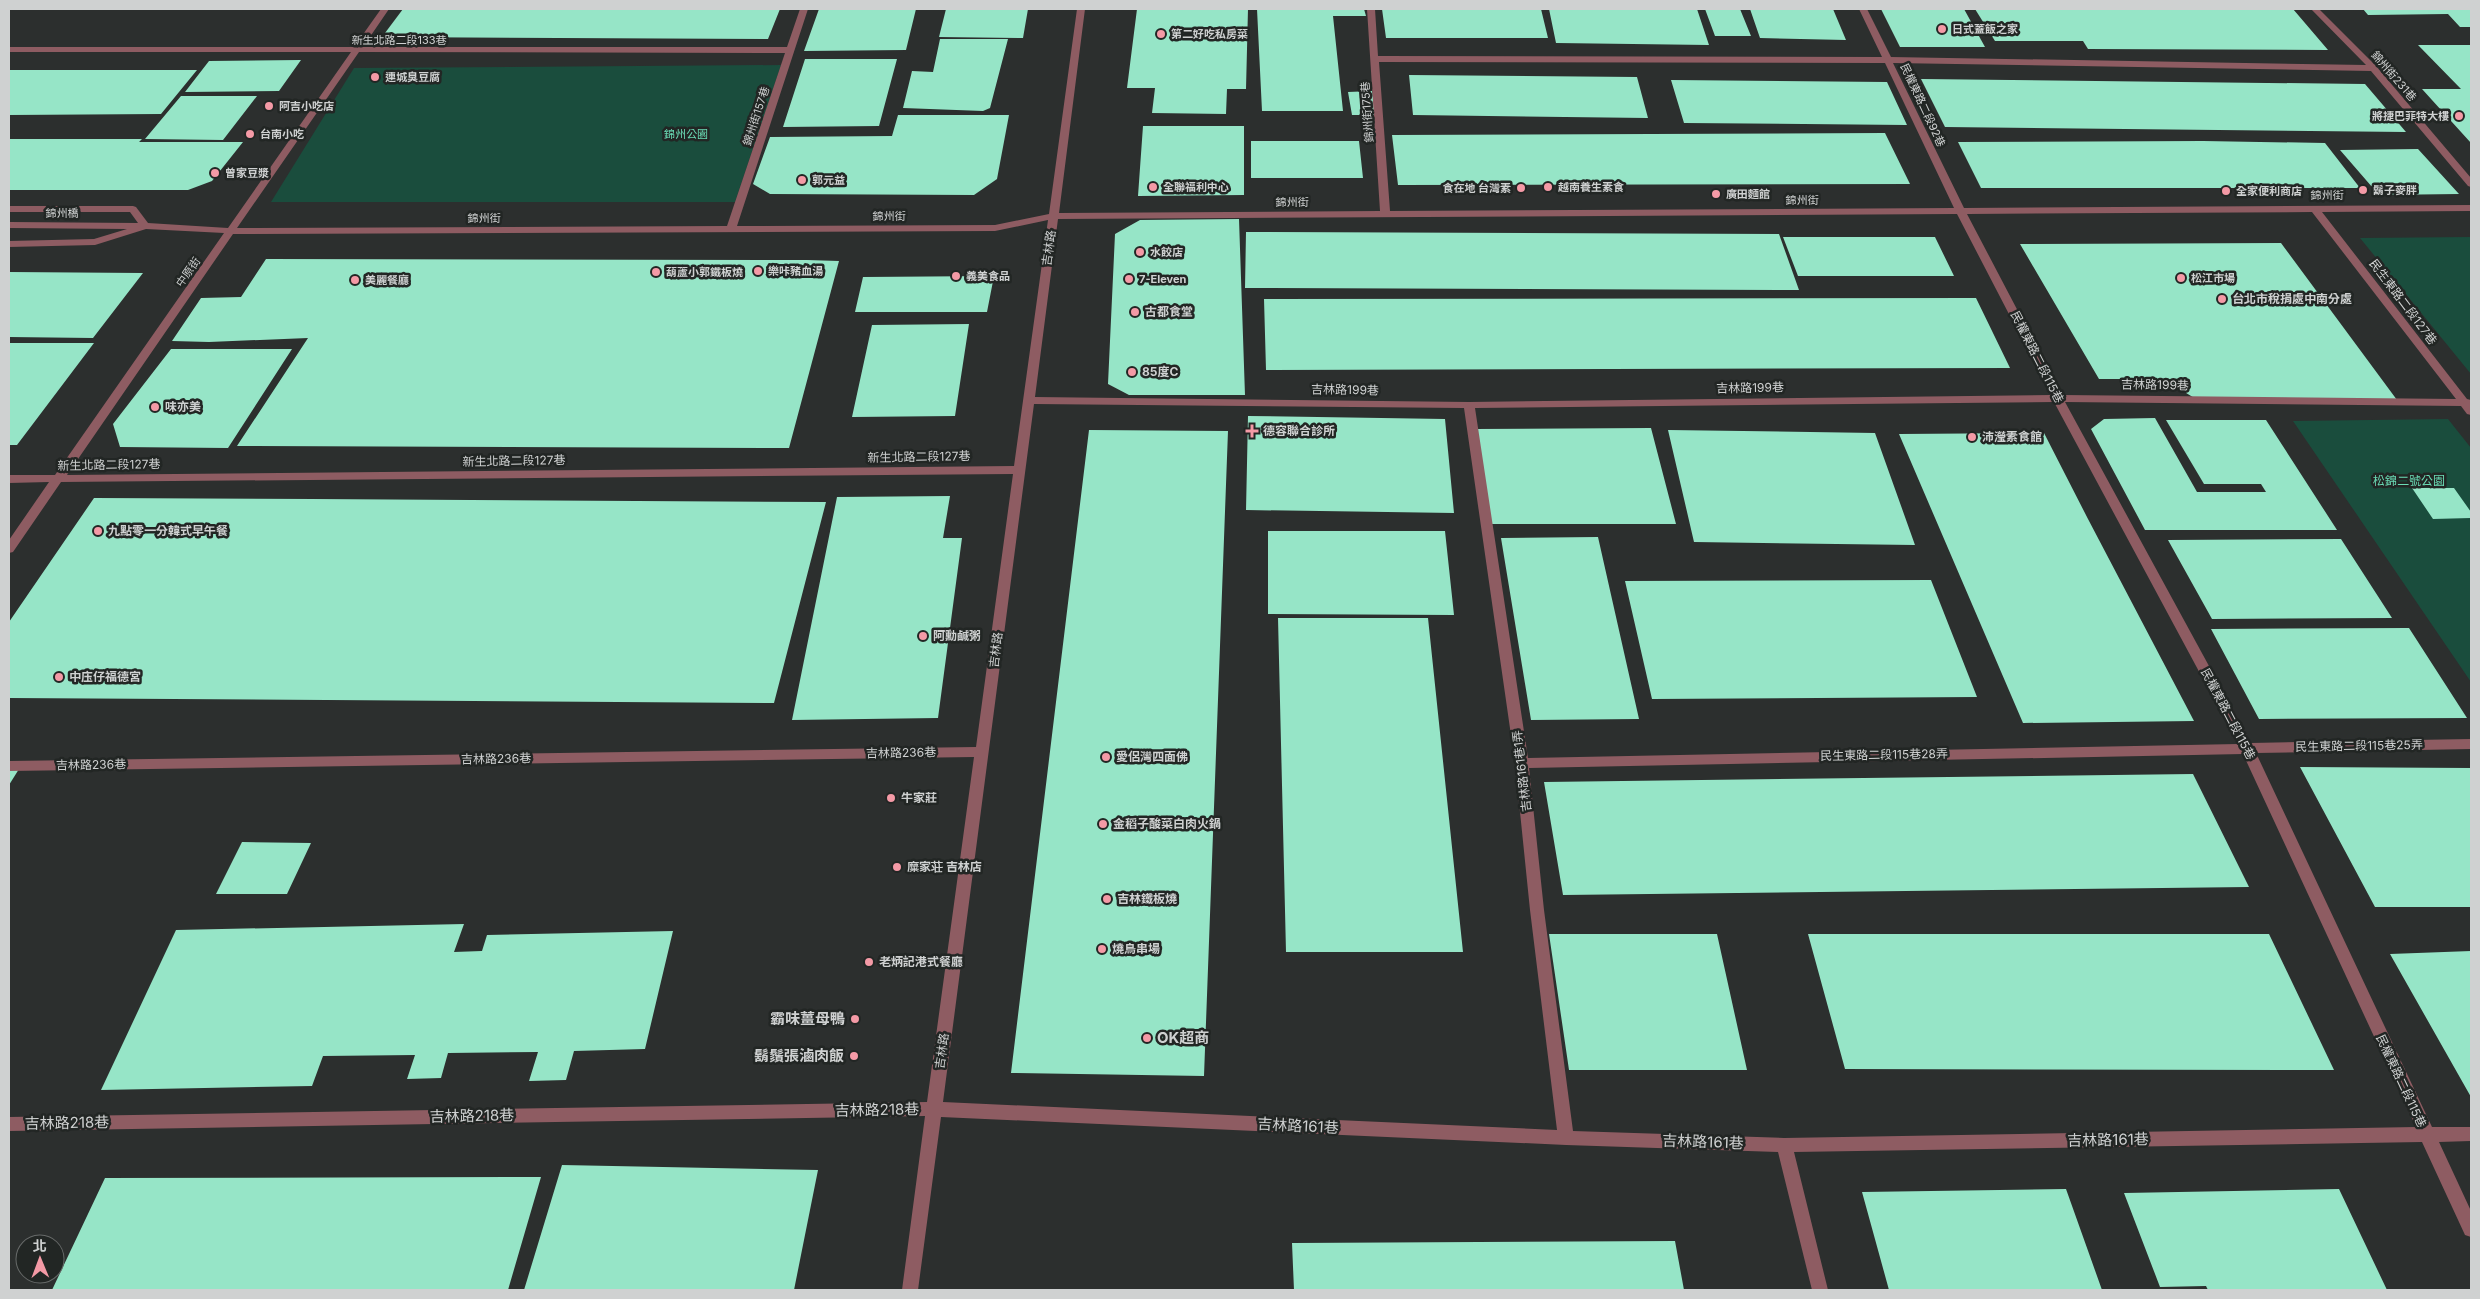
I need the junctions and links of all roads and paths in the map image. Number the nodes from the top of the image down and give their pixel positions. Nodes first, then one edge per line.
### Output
1 (385, 9) edge
2 (804, 9) edge
3 (1081, 9) edge
4 (1370, 9) edge
5 (1863, 9) edge
6 (2315, 9) edge
7 (9, 49) edge
8 (789, 50) junction
9 (354, 51) junction
10 (1374, 59) junction
11 (1889, 60) junction
12 (2373, 68) junction
13 (2471, 184) edge
14 (2314, 208) junction
15 (2471, 208) edge
16 (9, 209) edge
17 (1961, 212) junction
18 (1385, 213) junction
19 (1054, 216) junction
20 (9, 225) edge
21 (115, 226) joint
22 (145, 226) junction
23 (731, 230) junction
24 (232, 231) junction
25 (9, 244) edge
26 (2058, 398) junction
27 (1029, 400) junction
28 (2467, 403) edge
29 (1469, 405) junction
30 (2471, 412) edge
31 (1020, 470) junction
32 (9, 479) edge
33 (59, 479) junction
34 (9, 549) edge
35 (2471, 744) edge
36 (2247, 748) junction
37 (982, 752) junction
38 (1522, 763) junction
39 (9, 766) edge
40 (935, 1109) junction
41 (9, 1124) edge
42 (2426, 1134) junction
43 (2471, 1134) edge
44 (1566, 1138) junction
45 (1784, 1145) junction
46 (2471, 1229) edge
47 (910, 1290) edge
48 (1820, 1290) edge

1 - 9 street, 中原街
2 - 8 street, 錦州街157巷
3 - 19 street, 吉林路
4 - 10 street, 錦州街175巷
5 - 11 street, 民權東路二段92巷
6 - 12 street, 錦州街231巷
7 - 9 street, 新生北路二段133巷
8 - 9 street, 新生北路二段133巷
8 - 23 street, 錦州街157巷
9 - 24 street, 中原街
10 - 11 street
10 - 18 street, 錦州街175巷
11 - 12 street
11 - 17 street, 民權東路二段92巷
12 - 13 street, 錦州街231巷
14 - 15 street, 錦州街
14 - 17 street, 錦州街
14 - 28 street, 民生東路二段127巷
16 - 22 street
17 - 18 street, 錦州街
17 - 26 street, 民權東路二段115巷
18 - 19 street, 錦州街
19 - 23 street, 錦州街
19 - 27 street, 吉林路
20 - 21 street, 錦州橋
21 - 22 street, 錦州街
22 - 24 street, 錦州街
22 - 25 street
23 - 24 street, 錦州街
24 - 33 street, 中原街
26 - 28 street, 吉林路199巷
26 - 29 street, 吉林路199巷
26 - 36 street, 民權東路二段115巷
27 - 29 street, 吉林路199巷
27 - 31 street, 吉林路
28 - 30 street, 民生東路二段127巷
29 - 38 street, 吉林路161巷1弄
31 - 33 street, 新生北路二段127巷
31 - 37 street, 吉林路
32 - 33 street, 新生北路二段127巷
33 - 34 street, 中原街
35 - 36 street, 民生東路二段115巷25弄
36 - 38 street, 民生東路二段115巷28弄
36 - 42 street, 民權東路二段115巷
37 - 39 street, 吉林路236巷
37 - 40 street, 吉林路
38 - 44 street, 吉林路161巷1弄
40 - 41 street, 吉林路218巷
40 - 44 street, 吉林路161巷
40 - 47 street, 吉林路
42 - 43 street, 吉林路161巷
42 - 45 street, 吉林路161巷
42 - 46 street, 民權東路二段115巷
44 - 45 street, 吉林路161巷
45 - 48 street

